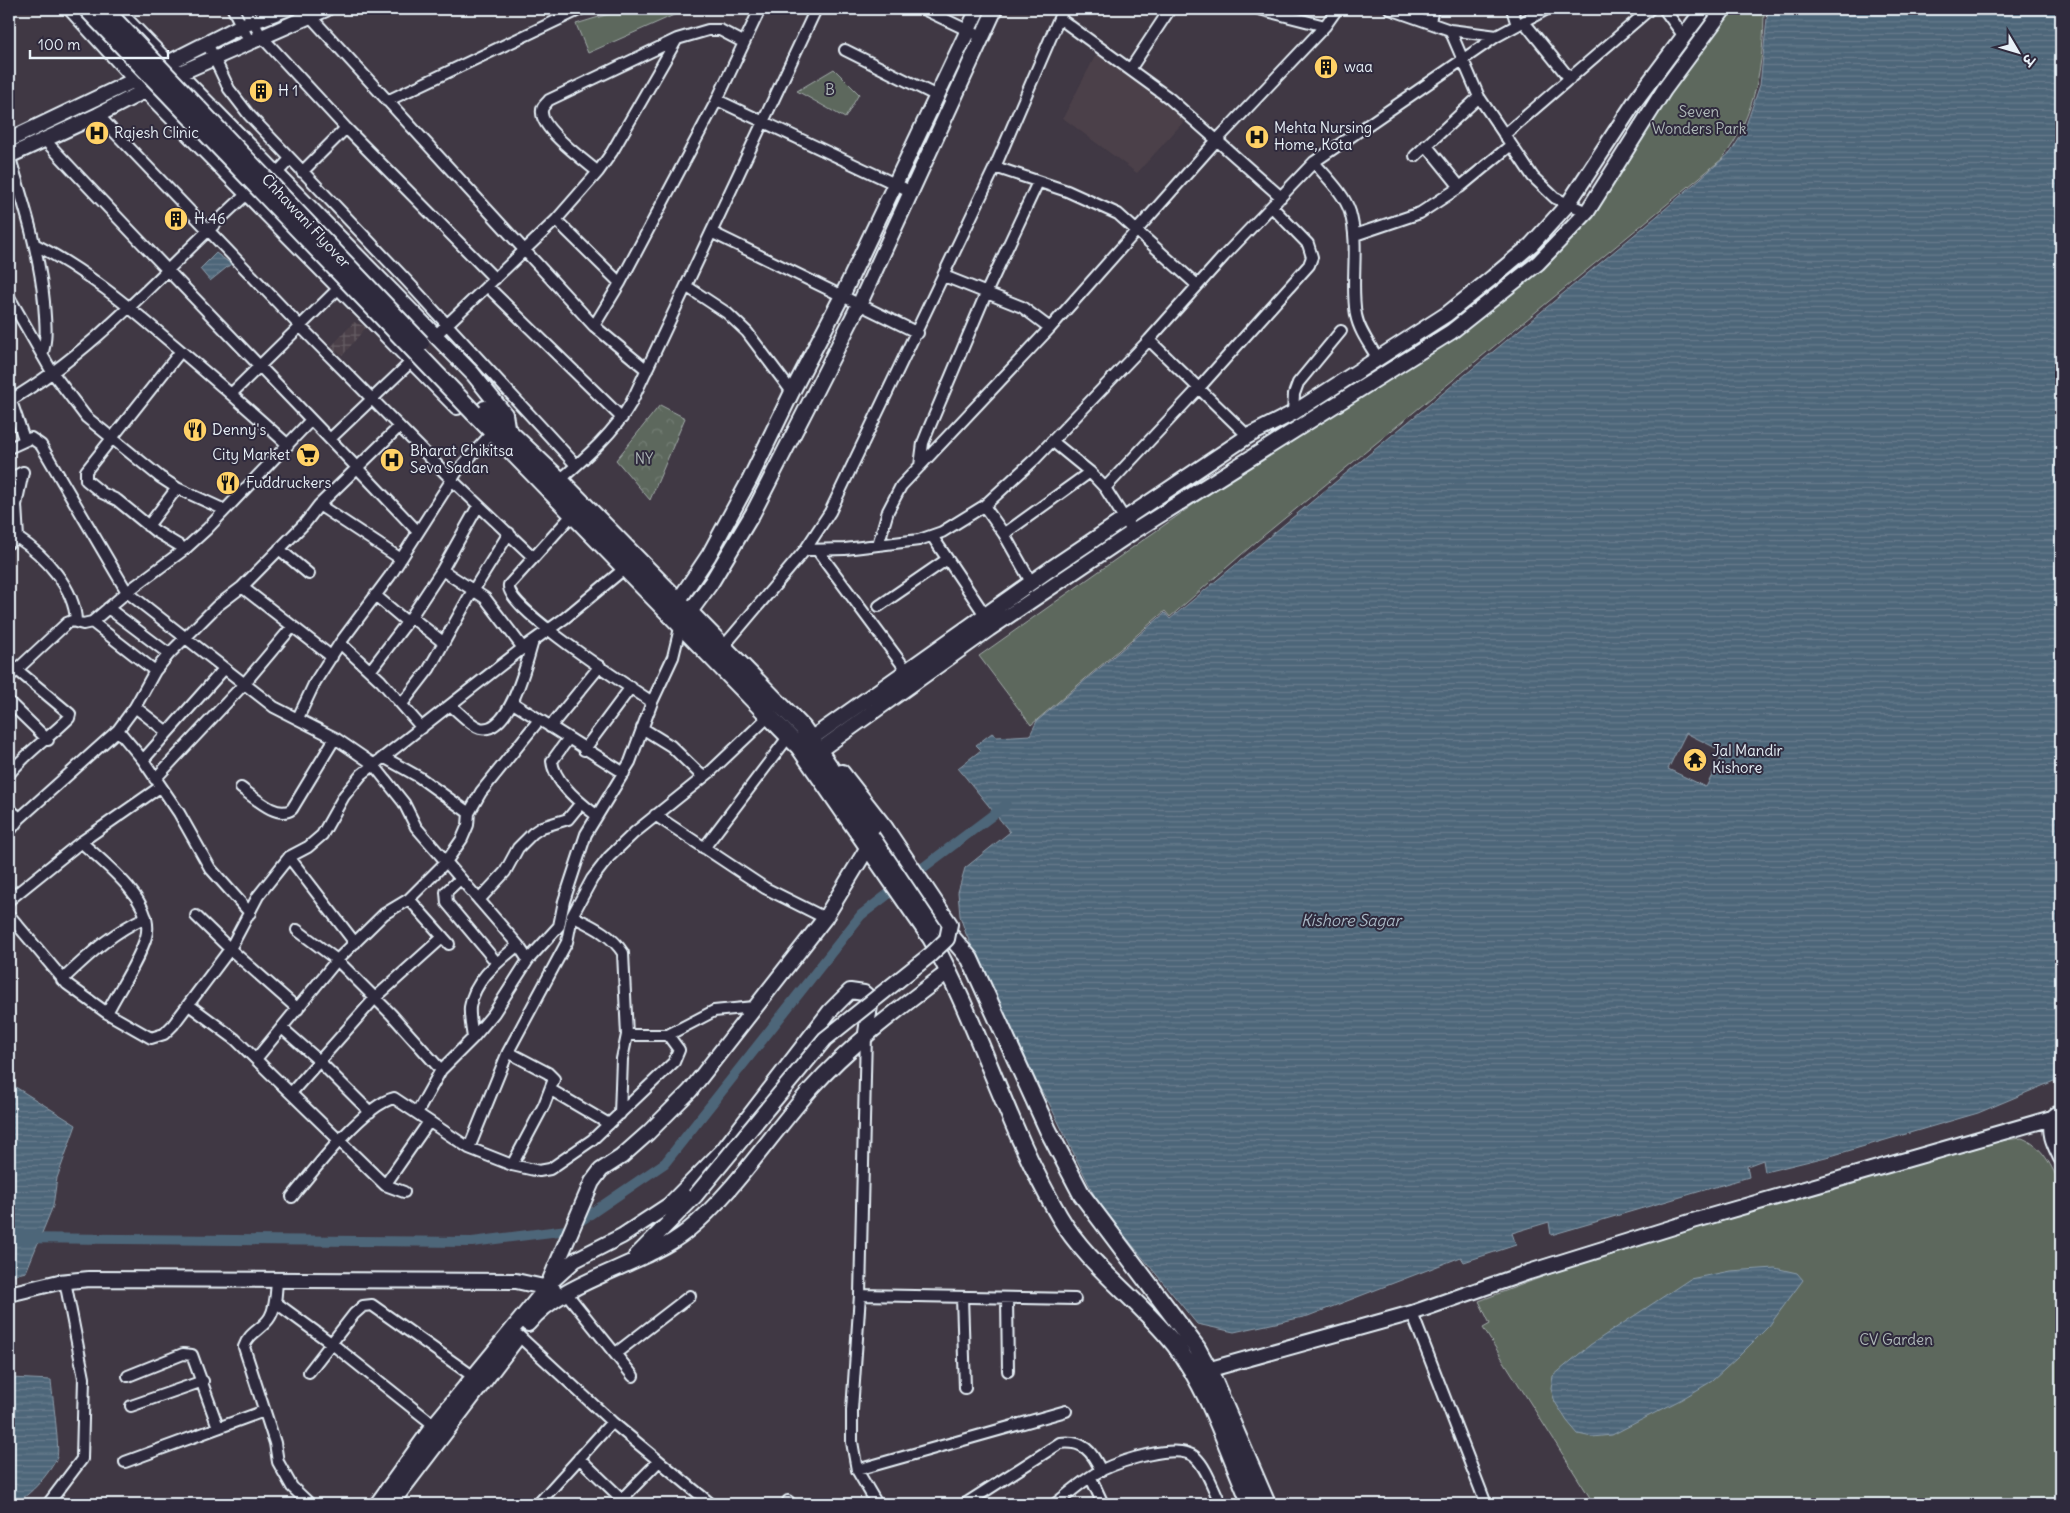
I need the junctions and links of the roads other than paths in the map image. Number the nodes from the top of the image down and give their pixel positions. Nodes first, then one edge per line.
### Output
1 (72, 9) edge
2 (87, 9) edge
3 (104, 9) edge
4 (115, 9) edge
5 (233, 9) edge
6 (246, 9) edge
7 (286, 9) edge
8 (326, 9) edge
9 (581, 9) edge
10 (758, 9) edge
11 (816, 9) edge
12 (923, 9) edge
13 (978, 9) edge
14 (995, 9) edge
15 (1170, 9) edge
16 (1259, 9) edge
17 (1337, 9) edge
18 (1390, 9) edge
19 (1433, 9) edge
20 (1512, 9) edge
21 (1547, 9) edge
22 (1650, 9) edge
23 (1664, 9) edge
24 (1704, 9) edge
25 (1724, 9) edge
26 (308, 12) edge
27 (1061, 13) edge
28 (1430, 22) junction
29 (247, 24) junction
30 (1521, 24) junction
31 (1325, 26) junction
32 (967, 30) junction
33 (1450, 30) junction
34 (1683, 35) junction
35 (1498, 36) junction
36 (982, 37) junction
37 (255, 38) junction
38 (678, 38) junction
39 (743, 42) junction
40 (207, 43) junction
41 (845, 50) dead end
42 (214, 57) junction
43 (1462, 60) junction
44 (169, 62) junction
45 (1131, 68) junction
46 (180, 73) junction
47 (1570, 80) junction
48 (140, 85) junction
49 (935, 95) junction
50 (1479, 97) junction
51 (717, 100) junction
52 (387, 101) junction
53 (98, 115) junction
54 (761, 122) junction
55 (346, 128) junction
56 (1504, 135) junction
57 (44, 139) junction
58 (9, 140) edge
59 (1217, 140) junction
60 (1426, 145) junction
61 (1511, 146) junction
62 (9, 156) edge
63 (1415, 156) dead end
64 (290, 159) junction
65 (1314, 162) junction
66 (995, 168) junction
67 (302, 172) junction
68 (598, 172) junction
69 (276, 173) junction
70 (1038, 182) junction
71 (895, 184) junction
72 (1460, 187) junction
73 (910, 191) junction
74 (248, 193) junction
75 (1281, 197) junction
76 (1568, 204) junction
77 (1272, 207) junction
78 (1586, 212) junction
79 (556, 220) junction
80 (207, 230) junction
81 (713, 232) junction
82 (1138, 232) junction
83 (1355, 235) junction
84 (36, 245) junction
85 (524, 252) junction
86 (167, 272) junction
87 (944, 276) junction
88 (496, 279) junction
89 (620, 283) junction
90 (1197, 285) junction
91 (487, 286) junction
92 (686, 286) junction
93 (340, 287) junction
94 (987, 291) junction
95 (843, 294) junction
96 (9, 297) edge
97 (860, 303) junction
98 (130, 308) junction
99 (446, 323) junction
100 (300, 326) junction
101 (594, 326) junction
102 (1050, 328) junction
103 (1341, 331) dead end
104 (918, 332) junction
105 (436, 335) junction
106 (1149, 340) junction
107 (182, 352) junction
108 (42, 355) junction
109 (1378, 359) junction
110 (412, 361) junction
111 (258, 366) junction
112 (647, 370) junction
113 (52, 372) junction
114 (1199, 388) junction
115 (792, 392) junction
116 (232, 393) junction
117 (371, 398) junction
118 (10, 399) edge
119 (479, 411) junction
120 (1293, 413) junction
121 (622, 418) junction
122 (311, 420) junction
123 (399, 427) junction
124 (496, 432) junction
125 (112, 436) junction
126 (1248, 436) junction
127 (331, 438) junction
128 (24, 439) junction
129 (1052, 441) junction
130 (288, 445) junction
131 (9, 448) edge
132 (576, 465) junction
133 (920, 466) junction
134 (357, 467) junction
135 (1090, 472) junction
136 (9, 479) edge
137 (452, 480) junction
138 (560, 480) junction
139 (178, 488) junction
140 (1104, 488) junction
141 (319, 505) junction
142 (478, 506) junction
143 (984, 506) junction
144 (225, 510) junction
145 (572, 515) junction
146 (1125, 519) junction
147 (148, 526) junction
148 (418, 532) junction
149 (1133, 532) junction
150 (509, 533) junction
151 (1004, 534) junction
152 (932, 536) junction
153 (13, 541) edge
154 (878, 545) junction
155 (185, 549) junction
156 (279, 549) junction
157 (805, 550) junction
158 (818, 551) junction
159 (533, 557) junction
160 (401, 559) junction
161 (946, 560) junction
162 (624, 569) junction
163 (442, 570) junction
164 (309, 574) dead end
165 (1031, 582) junction
166 (242, 587) junction
167 (475, 589) junction
168 (126, 592) junction
169 (375, 595) junction
170 (879, 606) dead end
171 (108, 608) junction
172 (680, 613) junction
173 (985, 616) junction
174 (409, 620) junction
175 (76, 621) junction
176 (92, 622) junction
177 (292, 627) junction
178 (548, 631) junction
179 (184, 639) junction
180 (532, 641) junction
181 (340, 643) junction
182 (444, 643) junction
183 (724, 646) junction
184 (523, 648) junction
185 (169, 654) junction
186 (332, 657) junction
187 (600, 666) junction
188 (224, 669) junction
189 (155, 671) junction
190 (370, 671) junction
191 (13, 673) edge
192 (911, 676) junction
193 (244, 684) junction
194 (631, 688) junction
195 (9, 702) edge
196 (652, 702) junction
197 (513, 703) junction
198 (402, 704) junction
199 (450, 705) junction
200 (135, 707) junction
201 (770, 715) junction
202 (298, 718) junction
203 (539, 720) junction
204 (550, 727) junction
205 (422, 728) junction
206 (642, 728) junction
207 (118, 730) junction
208 (168, 732) junction
209 (335, 738) junction
210 (568, 739) junction
211 (48, 740) junction
212 (808, 749) junction
213 (584, 750) junction
214 (385, 758) junction
215 (143, 760) junction
216 (373, 764) junction
217 (9, 774) edge
218 (624, 774) junction
219 (702, 777) junction
220 (158, 783) junction
221 (241, 788) dead end
222 (581, 803) junction
223 (9, 809) edge
224 (469, 813) junction
225 (655, 815) junction
226 (596, 816) junction
227 (20, 818) junction
228 (9, 832) edge
229 (81, 842) junction
230 (704, 848) junction
231 (875, 849) junction
232 (290, 856) junction
233 (446, 862) junction
234 (460, 879) junction
235 (410, 899) junction
236 (9, 900) edge
237 (479, 900) junction
238 (921, 912) junction
239 (250, 913) junction
240 (9, 916) edge
241 (196, 916) dead end
242 (572, 916) junction
243 (146, 917) junction
244 (825, 918) junction
245 (559, 926) junction
246 (297, 930) dead end
247 (570, 931) junction
248 (355, 943) junction
249 (518, 945) junction
250 (230, 949) junction
251 (337, 960) junction
252 (528, 960) junction
253 (497, 963) junction
254 (948, 970) junction
255 (62, 980) junction
256 (375, 998) junction
257 (189, 1005) junction
258 (754, 1007) junction
259 (298, 1009) junction
260 (107, 1013) junction
261 (282, 1028) junction
262 (866, 1034) junction
263 (627, 1035) junction
264 (668, 1035) junction
265 (473, 1038) junction
266 (508, 1052) junction
267 (256, 1059) junction
268 (318, 1060) junction
269 (441, 1070) junction
270 (551, 1090) junction
271 (291, 1093) junction
272 (370, 1112) junction
273 (417, 1113) junction
274 (620, 1114) junction
275 (2058, 1116) edge
276 (428, 1122) junction
277 (609, 1124) junction
278 (340, 1141) junction
279 (469, 1148) junction
280 (2061, 1158) edge
281 (512, 1165) junction
282 (385, 1185) junction
283 (404, 1192) dead end
284 (292, 1197) dead end
285 (629, 1263) junction
286 (65, 1281) junction
287 (277, 1282) junction
288 (547, 1287) junction
289 (9, 1294) edge
290 (567, 1294) junction
291 (690, 1296) dead end
292 (860, 1296) junction
293 (962, 1297) junction
294 (1007, 1298) junction
295 (1074, 1299) dead end
296 (275, 1302) junction
297 (1412, 1313) junction
298 (519, 1336) junction
299 (331, 1343) junction
300 (616, 1353) junction
301 (1008, 1371) dead end
302 (1202, 1371) junction
303 (309, 1372) dead end
304 (128, 1376) dead end
305 (633, 1376) dead end
306 (474, 1377) junction
307 (203, 1381) junction
308 (965, 1388) dead end
309 (131, 1406) dead end
310 (264, 1411) junction
311 (1066, 1411) dead end
312 (612, 1422) junction
313 (218, 1427) junction
314 (439, 1429) junction
315 (579, 1458) junction
316 (659, 1461) junction
317 (125, 1462) dead end
318 (857, 1470) junction
319 (1101, 1471) junction
320 (1091, 1478) junction
321 (622, 1503) edge
322 (48, 1504) edge
323 (310, 1504) edge
324 (376, 1504) edge
325 (392, 1504) edge
326 (538, 1504) edge
327 (711, 1504) edge
328 (877, 1504) edge
329 (965, 1504) edge
330 (1055, 1504) edge
331 (1103, 1504) edge
332 (1221, 1504) edge
333 (1251, 1504) edge
334 (1267, 1504) edge
335 (1486, 1504) edge

1 - 48 street
2 - 119 main road, Chhawani Flyover, bridge
3 - 119 main road, Chhawani Flyover, bridge
4 - 44 street
5 - 29 street
6 - 29 street
7 - 29 street
8 - 26 street
9 - 52 street
10 - 39 street
11 - 54 street
12 - 32 street
13 - 32 street
14 - 36 street
15 - 45 street
16 - 31 street
17 - 31 street
18 - 28 street
19 - 28 street
20 - 30 street
21 - 30 street
22 - 47 street
23 - 34 street
24 - 34 street
25 - 78 street
26 - 37 street
26 - 52 street
27 - 45 street
27 - 66 street
28 - 33 street
29 - 37 street
29 - 40 street
30 - 35 street
30 - 47 street
31 - 59 street
32 - 36 street
32 - 49 street
33 - 35 street
33 - 43 street
34 - 76 street
35 - 43 street
36 - 73 street
37 - 42 street
37 - 55 street
38 - 39 street
38 - 68 street
38 - 68 street
39 - 51 street
40 - 42 street
40 - 44 street
41 - 49 street
42 - 46 street
42 - 64 street
43 - 50 street
43 - 65 street
44 - 46 street
44 - 48 street
45 - 59 street
46 - 48 street
46 - 69 street
47 - 56 street
48 - 53 street
48 - 58 street
48 - 74 street
49 - 71 street
50 - 56 street
50 - 60 street
51 - 54 street
51 - 89 street
52 - 85 street
53 - 57 street
53 - 80 street
54 - 71 street
54 - 81 street
55 - 67 street
55 - 88 street
56 - 61 street
57 - 62 street
57 - 86 street
59 - 75 street
59 - 82 street
60 - 63 street
60 - 72 street
61 - 72 street
61 - 76 street
62 - 84 street
64 - 67 street
64 - 69 street
65 - 75 street
65 - 83 street
66 - 70 street
66 - 87 street
67 - 99 street
68 - 79 street
69 - 105 street
70 - 82 street
70 - 94 street
71 - 73 street
71 - 95 street
72 - 83 street
73 - 97 street
74 - 80 street
74 - 93 street
75 - 77 street
76 - 78 street
76 - 109 street
77 - 90 street
77 - 114 street
78 - 149 street
79 - 85 street
79 - 89 street
80 - 86 street
80 - 100 street
81 - 92 street
81 - 95 street
82 - 90 street
82 - 102 street
83 - 109 street
84 - 98 street
84 - 108 street
85 - 88 street
85 - 101 street
86 - 98 street
86 - 111 street
87 - 94 street
87 - 104 street
88 - 91 street
89 - 101 street
90 - 106 street
91 - 99 street
91 - 121 street
92 - 112 street
92 - 115 street
93 - 100 street
93 - 110 street
94 - 102 street
94 - 133 street
95 - 97 street
95 - 115 street
96 - 108 street
97 - 104 street
97 - 172 street
98 - 107 street
98 - 113 street
99 - 105 street
99 - 132 street
100 - 111 street
100 - 117 street
101 - 112 street
102 - 133 street
103 - 120 street
104 - 157 street
105 - 124 street
106 - 114 street
106 - 129 street
107 - 116 street
107 - 125 street
108 - 113 street
109 - 120 street
110 - 117 street
110 - 124 street
111 - 116 street
111 - 122 street
112 - 121 street
113 - 118 street
113 - 125 street
114 - 126 street
114 - 140 street
115 - 172 street
116 - 130 street
117 - 123 street
117 - 127 street
118 - 128 street
119 - 124 main road, Chhawani Flyover
120 - 126 street
121 - 132 street
122 - 127 street
122 - 130 street
123 - 134 street
123 - 137 street
124 - 137 street
124 - 138 main road
124 - 145 main road
125 - 139 street
125 - 147 street
126 - 146 street
127 - 134 street
128 - 131 street
128 - 168 street
129 - 135 street
129 - 143 street
130 - 144 street
132 - 138 street
133 - 154 street
134 - 141 street
134 - 148 street
135 - 140 street
135 - 151 street
136 - 153 street
137 - 142 street
137 - 148 street
138 - 172 main road
139 - 144 street
139 - 147 street
140 - 146 street
141 - 156 street
141 - 160 street
142 - 150 street
142 - 163 street
143 - 151 street
143 - 152 street
144 - 155 street
145 - 159 street
145 - 162 main road
146 - 149 street
146 - 165 street
147 - 155 street
148 - 160 street
149 - 192 street
150 - 159 street
150 - 167 street
151 - 165 street
152 - 154 street
152 - 161 street
153 - 175 street
154 - 158 street
155 - 168 street
156 - 164 street
156 - 166 street
157 - 158 street
157 - 183 street
158 - 192 street
159 - 178 street
160 - 169 street
161 - 170 street
161 - 173 street
162 - 172 main road
162 - 178 street
163 - 167 street
163 - 174 street
165 - 173 street
166 - 177 street
166 - 179 street
167 - 182 street
167 - 184 street
168 - 171 street
168 - 179 street
169 - 174 street
169 - 181 street
171 - 176 street
171 - 185 street
172 - 183 main road
172 - 196 street
172 - 201 main road
173 - 192 street
174 - 182 street
174 - 190 street
175 - 176 street
175 - 191 street
176 - 189 street
177 - 186 street
177 - 193 street
178 - 180 street
178 - 187 street
179 - 185 street
179 - 188 street
180 - 184 street
180 - 197 street
181 - 186 street
181 - 190 street
182 - 198 street
183 - 212 main road
184 - 199 street
185 - 189 street
186 - 202 street
187 - 194 street
187 - 204 street
188 - 193 street
188 - 208 street
189 - 200 street
190 - 198 street
191 - 211 street
192 - 212 street
193 - 202 street
193 - 220 street
194 - 196 street
194 - 213 street
195 - 211 street
196 - 206 street
197 - 199 street
197 - 203 street
198 - 205 street
199 - 205 street
200 - 207 street
200 - 208 street
201 - 212 main road
201 - 219 street
202 - 209 street
203 - 204 street
203 - 224 street
204 - 210 street
205 - 214 street
206 - 218 street
206 - 219 street
207 - 215 street
207 - 227 street
208 - 215 street
209 - 216 street
209 - 221 street
210 - 213 street
210 - 222 street
211 - 217 street
212 - 230 street
212 - 231 main road
212 - 285 street, bridge
213 - 218 street
214 - 216 street
214 - 224 street
215 - 220 street
216 - 232 street
216 - 233 street
218 - 226 street
219 - 225 street
220 - 229 street
220 - 239 street
222 - 226 street
222 - 237 street
223 - 227 street
224 - 233 street
225 - 230 street
225 - 242 street
226 - 245 street
227 - 228 street
229 - 236 street
229 - 243 street
230 - 244 street
231 - 238 main road
231 - 244 street
232 - 239 street
232 - 248 street
233 - 234 street
233 - 235 street
234 - 237 street
234 - 253 street
235 - 248 street
235 - 256 street
237 - 249 street
238 - 254 main road
238 - 302 main road
239 - 250 street
240 - 255 street
241 - 250 street
242 - 247 street
242 - 263 street
243 - 255 street
243 - 260 street
244 - 258 street
245 - 247 street
245 - 252 street
246 - 251 street
247 - 266 street
248 - 251 street
249 - 252 street
249 - 253 street
250 - 257 street
250 - 259 street
251 - 256 street
251 - 259 street
252 - 265 street
253 - 265 street
254 - 262 street
254 - 302 main road
255 - 260 street
256 - 268 street
256 - 269 street
257 - 260 street
257 - 267 street
258 - 264 street
258 - 288 street
259 - 261 street
261 - 267 street
261 - 268 street
262 - 285 street
262 - 288 street
262 - 292 street
263 - 264 street
263 - 274 street
264 - 274 street
265 - 269 street
266 - 270 street
266 - 279 street
267 - 271 street
268 - 271 street
268 - 272 street
269 - 273 street
270 - 277 street
270 - 281 street
271 - 278 street
272 - 273 street
272 - 278 street
273 - 276 street
274 - 277 street
275 - 280 street
275 - 297 street
276 - 279 street
276 - 282 street
277 - 281 street
278 - 282 street
278 - 284 street
279 - 281 street
282 - 283 street
285 - 290 street
286 - 287 street
286 - 289 street
286 - 322 street
287 - 288 street
287 - 296 street
288 - 290 street
288 - 306 street
290 - 298 street
290 - 300 street
291 - 300 street
292 - 293 street
292 - 318 street
293 - 294 street
293 - 308 street
294 - 295 street
294 - 301 street
296 - 299 street
296 - 310 street
297 - 302 street
297 - 335 street
298 - 312 street
298 - 314 street
299 - 303 street
299 - 306 street
299 - 314 street
300 - 305 street
302 - 333 main road
302 - 334 main road
304 - 307 street
306 - 314 street
307 - 309 street
307 - 313 street
310 - 313 street
310 - 323 street
311 - 318 street
312 - 315 street
312 - 316 street
313 - 317 street
314 - 324 street
314 - 325 street
315 - 321 street
315 - 326 street
316 - 321 street
316 - 327 street
318 - 328 street
319 - 320 street
319 - 329 street
319 - 332 street
320 - 330 street
320 - 331 street

